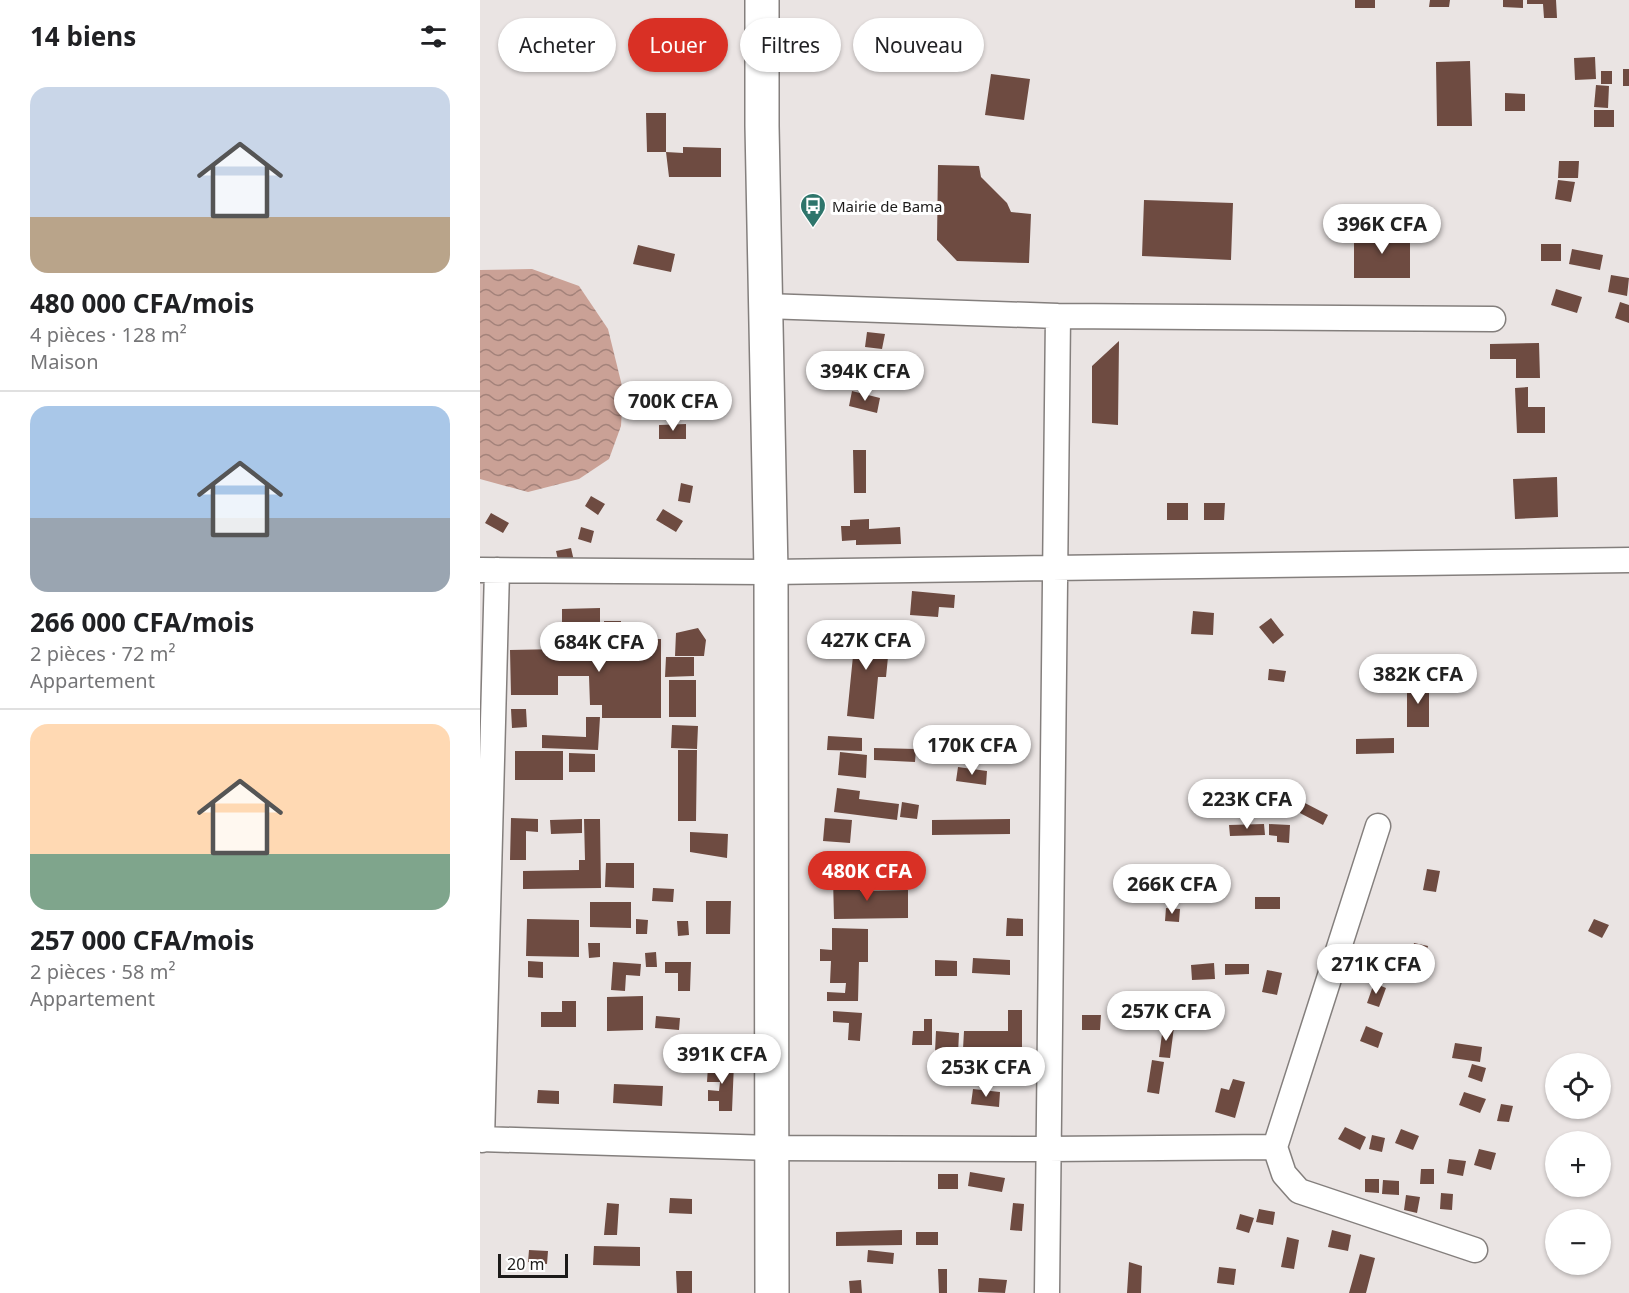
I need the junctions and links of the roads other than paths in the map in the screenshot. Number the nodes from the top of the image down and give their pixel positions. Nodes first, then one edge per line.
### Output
1 (762, 0) edge
2 (765, 306) junction
3 (1058, 316) junction
4 (1493, 318) dead end
5 (1629, 560) edge
6 (1055, 568) junction
7 (488, 570) edge
8 (771, 572) junction
9 (485, 809) edge
10 (1378, 826) dead end
11 (481, 1139) edge
12 (1275, 1147) junction
13 (771, 1148) junction
14 (1048, 1149) junction
15 (1475, 1250) dead end
16 (772, 1293) edge
17 (1047, 1293) edge

1 - 2 main road
2 - 3 street
2 - 8 main road
3 - 4 street
3 - 6 street
5 - 6 street
6 - 8 street
6 - 14 street
7 - 8 street
7 - 9 street
8 - 13 main road
9 - 11 street
10 - 12 street
11 - 13 street
12 - 14 street
12 - 15 street
13 - 14 street
13 - 16 main road
14 - 17 street

